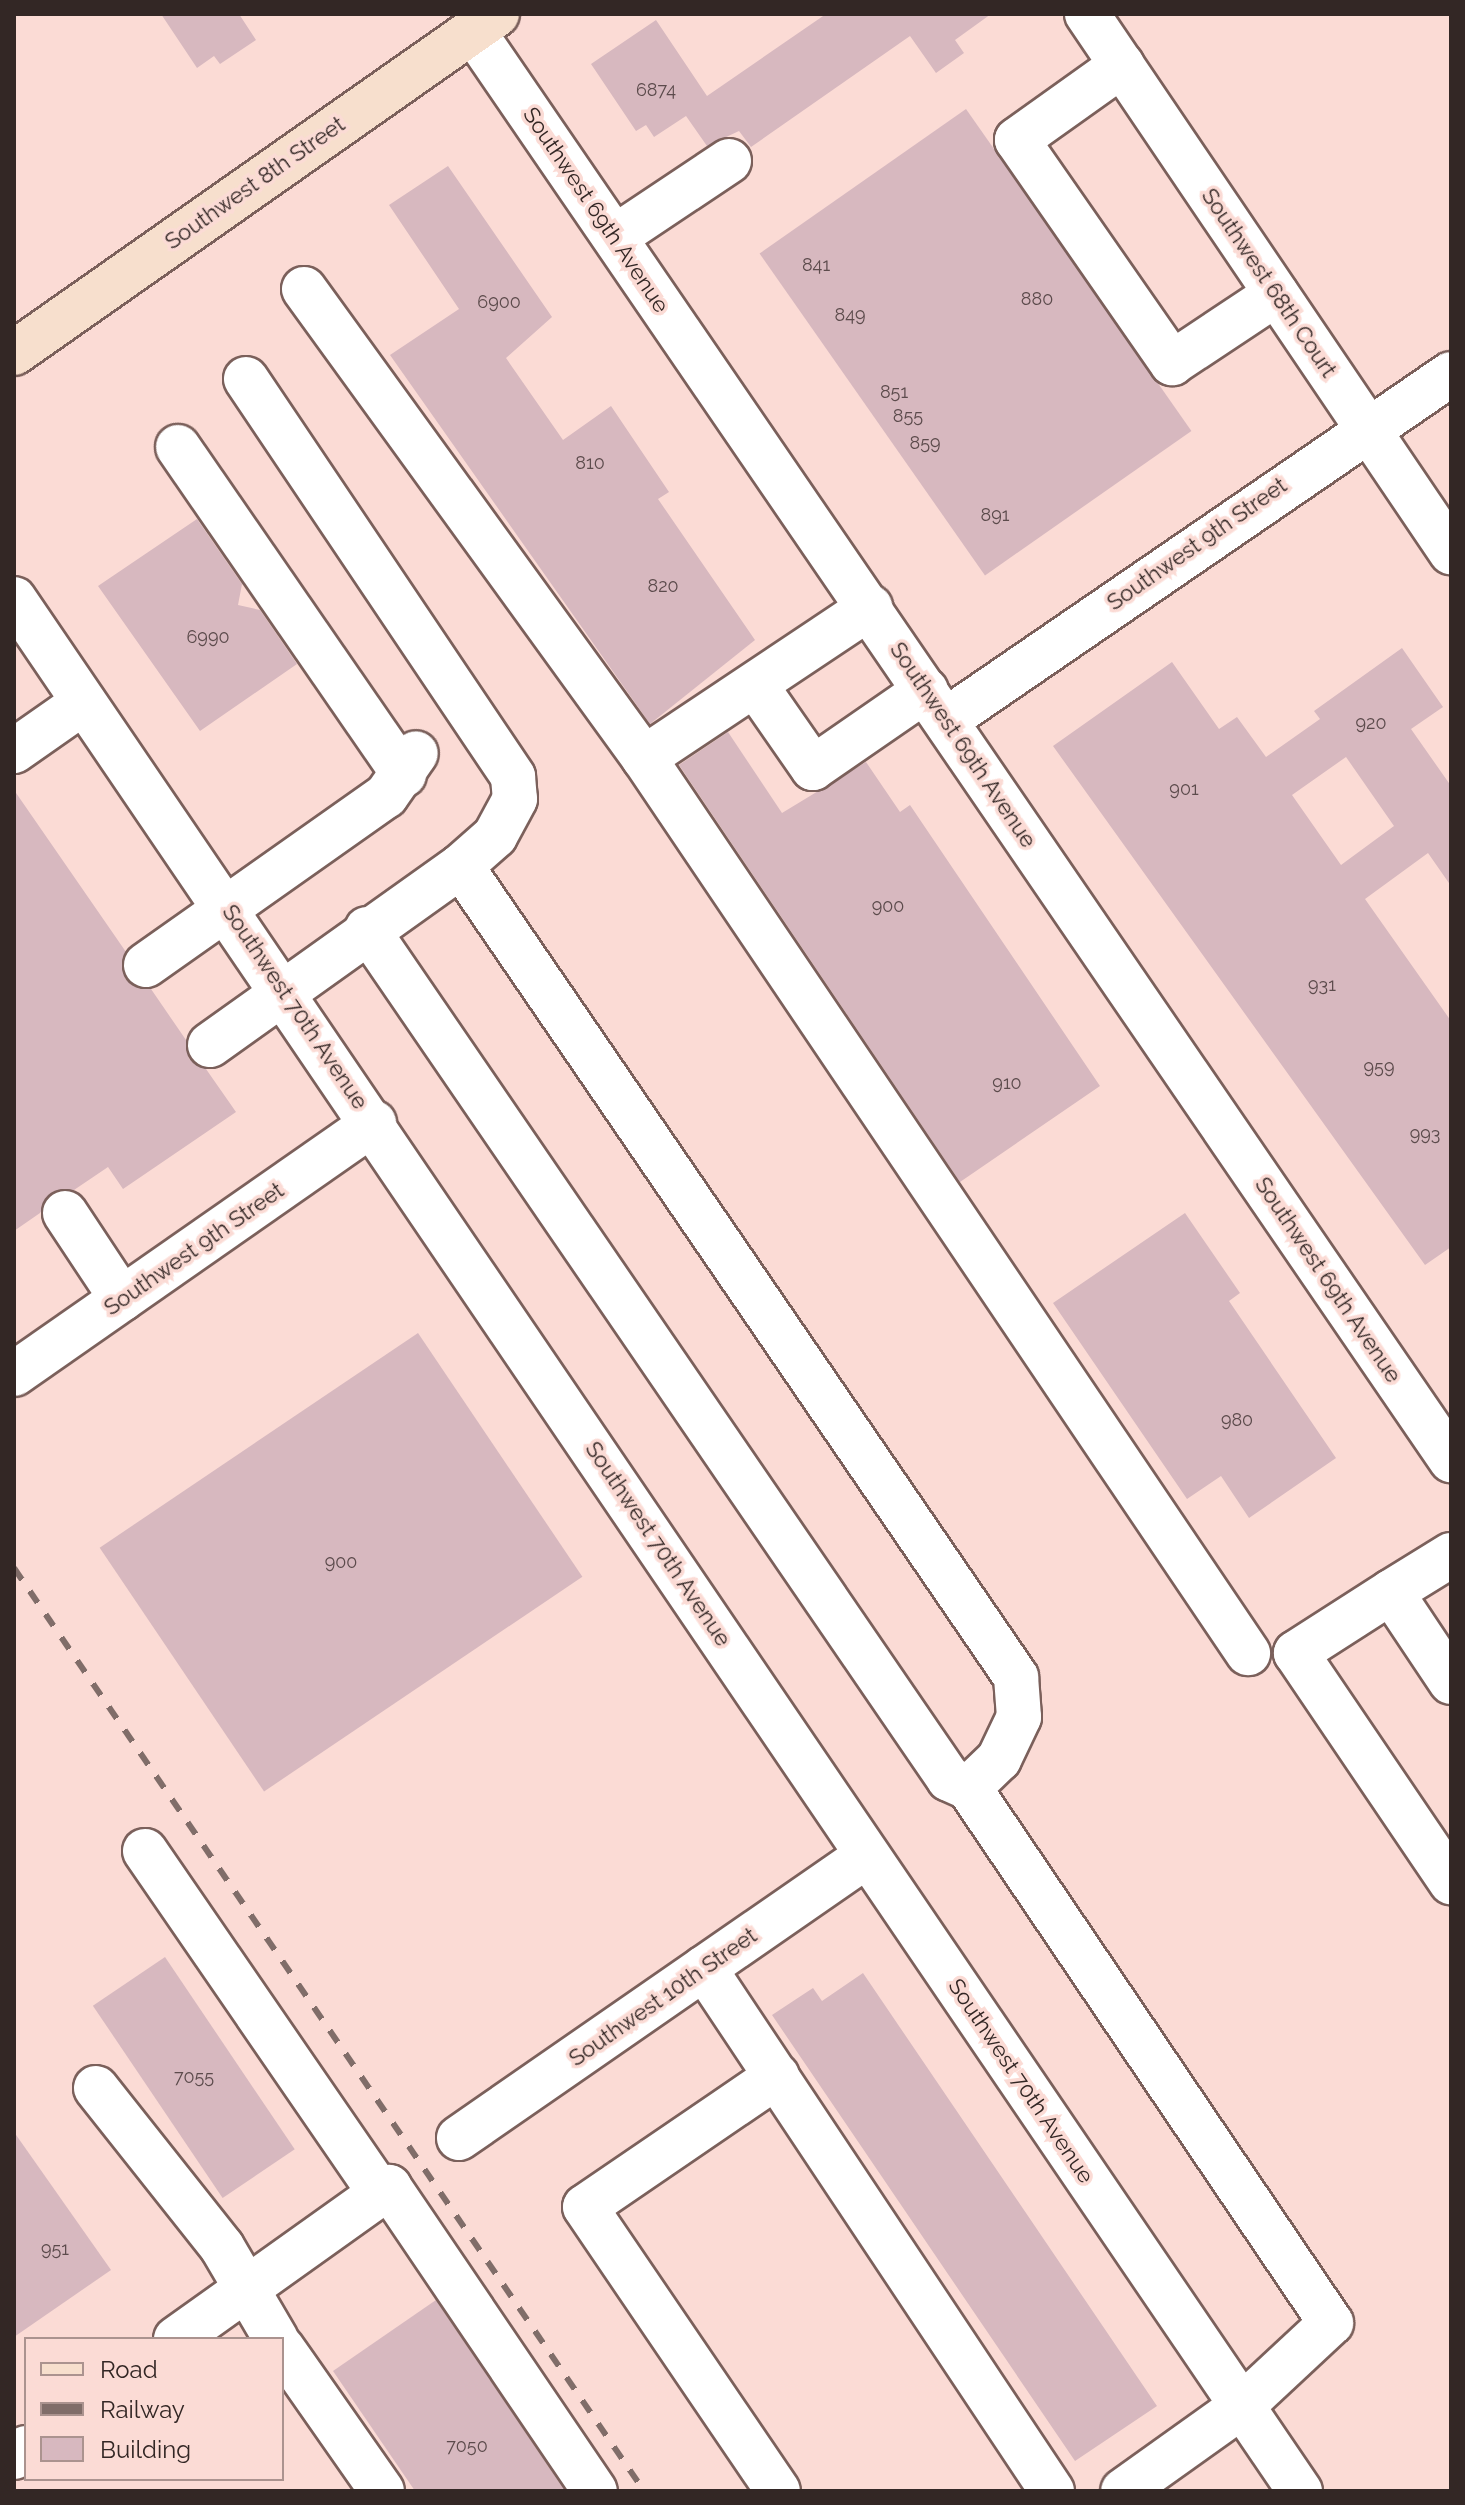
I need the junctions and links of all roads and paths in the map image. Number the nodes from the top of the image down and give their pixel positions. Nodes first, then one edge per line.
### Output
1 (1087, 14) edge
2 (485, 22) edge
3 (1122, 65) junction
4 (729, 161) dead end
5 (615, 237) junction
6 (304, 289) dead end
7 (1276, 294) junction
8 (14, 353) edge
9 (1451, 374) edge
10 (246, 379) dead end
11 (1366, 429) junction
12 (178, 447) dead end
13 (1451, 552) edge
14 (14, 599) edge
15 (870, 607) junction
16 (756, 686) junction
17 (84, 702) junction
18 (936, 705) junction
19 (14, 751) edge
20 (644, 758) junction
21 (461, 866) junction
22 (227, 908) junction
23 (367, 929) junction
24 (146, 965) dead end
25 (286, 994) junction
26 (210, 1045) dead end
27 (374, 1123) junction
28 (65, 1213) dead end
29 (122, 1299) junction
30 (16, 1369) edge
31 (1449, 1453) edge
32 (1451, 1555) edge
33 (1391, 1592) junction
34 (1248, 1653) dead end
35 (1451, 1682) edge
36 (969, 1788) junction
37 (145, 1851) dead end
38 (867, 1856) junction
39 (1451, 1882) edge
40 (704, 1968) junction
41 (777, 2076) junction
42 (96, 2088) dead end
43 (459, 2138) dead end
44 (385, 2190) junction
45 (244, 2289) junction
46 (179, 2337) edge
47 (275, 2337) edge
48 (284, 2351) edge
49 (1242, 2406) junction
50 (382, 2491) edge
51 (595, 2491) edge
52 (778, 2491) edge
53 (1052, 2491) edge
54 (1123, 2491) edge
55 (1300, 2491) edge

1 - 3 street, Southwest 68th Court
2 - 5 street, Southwest 69th Avenue
2 - 8 main road, Southwest 8th Street
3 - 7 street, Southwest 68th Court
3 - 7 street
4 - 5 street
5 - 15 street, Southwest 69th Avenue
6 - 20 street
7 - 11 street, Southwest 68th Court
9 - 11 street, Southwest 9th Street
10 - 21 street
11 - 13 street, Southwest 68th Court
11 - 18 street, Southwest 9th Street
12 - 22 street
14 - 17 street, Southwest 70th Avenue
15 - 16 street
15 - 18 street, Southwest 69th Avenue
16 - 18 street, Southwest 9th Street
16 - 20 street
17 - 19 street
17 - 22 street, Southwest 70th Avenue
18 - 31 street, Southwest 69th Avenue
20 - 34 street
21 - 23 street
21 - 36 street
22 - 24 street
22 - 25 street, Southwest 70th Avenue
23 - 25 street
23 - 36 street
25 - 26 street
25 - 27 street, Southwest 70th Avenue
27 - 29 street, Southwest 9th Street
27 - 38 street, Southwest 70th Avenue
28 - 29 street
29 - 30 street, Southwest 9th Street
32 - 33 street
33 - 35 street
33 - 39 street
36 - 49 street
37 - 44 street
38 - 40 street, Southwest 10th Street
38 - 49 street, Southwest 70th Avenue
40 - 41 street
40 - 43 street, Southwest 10th Street
41 - 52 street
41 - 53 street
42 - 45 street
44 - 45 street
44 - 51 street
45 - 46 street
45 - 47 street
48 - 50 street
49 - 54 street
49 - 55 street, Southwest 70th Avenue

